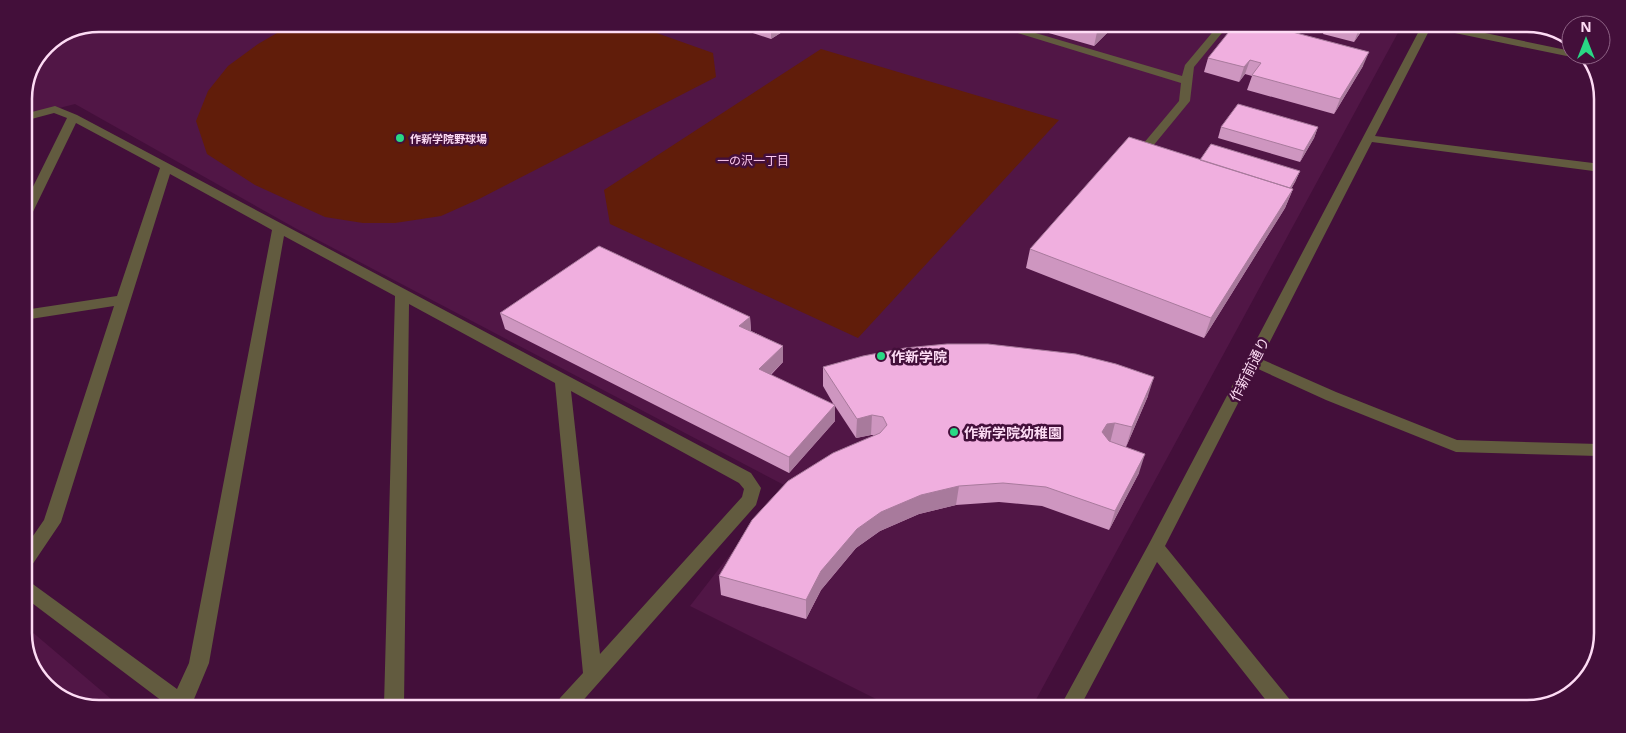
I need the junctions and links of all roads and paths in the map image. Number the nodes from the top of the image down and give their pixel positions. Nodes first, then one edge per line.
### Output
1 (1020, 32) edge
2 (1217, 32) edge
3 (1423, 32) edge
4 (1464, 32) edge
5 (1561, 53) edge
6 (1187, 81) junction
7 (33, 115) edge
8 (73, 117) junction
9 (1367, 138) junction
10 (1149, 144) edge
11 (166, 167) junction
12 (1593, 167) edge
13 (33, 199) edge
14 (279, 228) junction
15 (402, 294) junction
16 (124, 300) junction
17 (33, 315) edge
18 (1253, 362) junction
19 (562, 381) junction
20 (1594, 450) edge
21 (1156, 547) junction
22 (33, 550) edge
23 (33, 594) edge
24 (593, 677) junction
25 (177, 700) edge
26 (184, 700) edge
27 (394, 700) edge
28 (572, 700) edge
29 (1074, 700) edge
30 (1278, 700) edge

1 - 6 street
2 - 6 street
3 - 9 street, 作新前通り
4 - 5 street
6 - 10 street
7 - 8 street
8 - 11 street
8 - 13 street
9 - 12 street
9 - 18 street, 作新前通り
11 - 14 street
11 - 16 street
14 - 15 street
14 - 26 street
15 - 19 street
15 - 27 street
16 - 17 street
16 - 22 street
18 - 20 street
18 - 21 street, 作新前通り
19 - 24 street
19 - 24 street
21 - 29 street, 作新前通り
21 - 30 street
23 - 25 street
24 - 28 street

